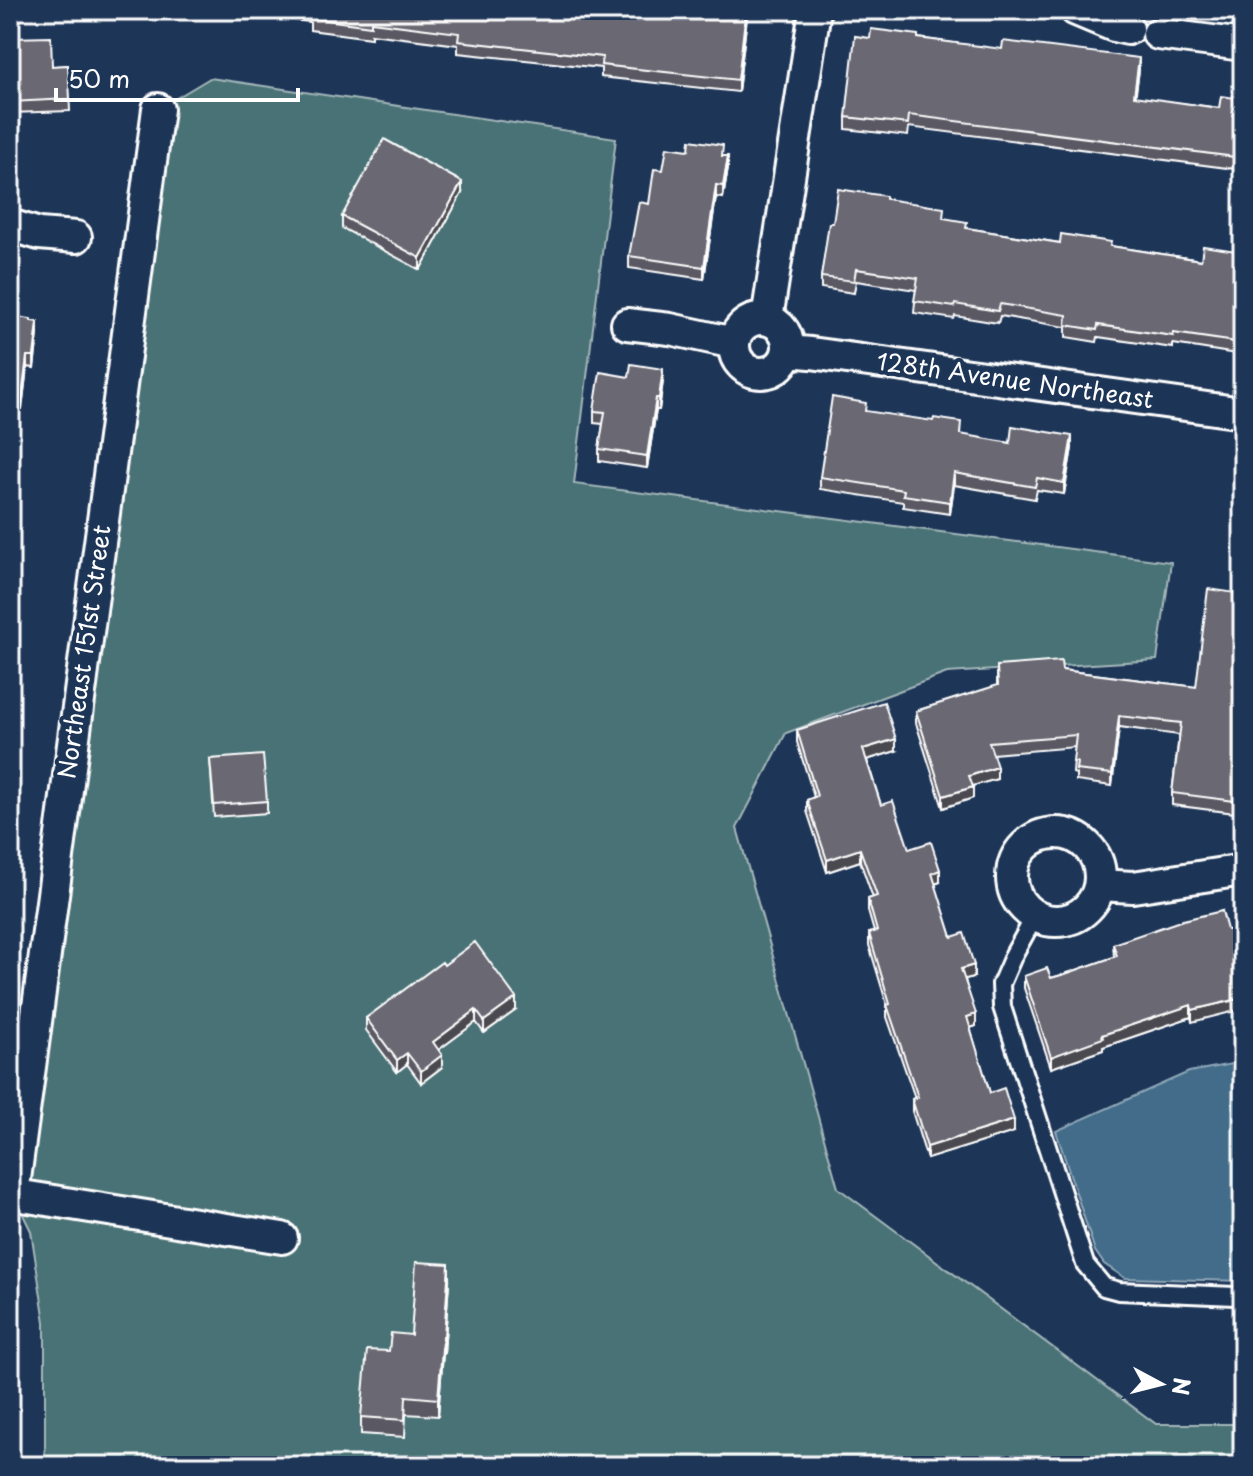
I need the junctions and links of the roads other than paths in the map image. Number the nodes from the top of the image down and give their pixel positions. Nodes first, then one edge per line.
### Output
1 (815, 10) edge
2 (1076, 10) edge
3 (1128, 29) dead end
4 (1158, 34) dead end
5 (1243, 45) edge
6 (158, 109) dead end
7 (10, 225) edge
8 (76, 237) dead end
9 (767, 319) junction
10 (627, 324) dead end
11 (734, 343) junction
12 (788, 351) junction
13 (1243, 413) edge
14 (1243, 870) edge
15 (1100, 885) junction
16 (1035, 916) junction
17 (12, 1194) edge
18 (282, 1238) dead end
19 (1235, 1296) dead end

1 - 9 street
2 - 3 street
4 - 5 street
6 - 17 street, Northeast 151st Street
7 - 8 street
9 - 11 street
9 - 12 street
10 - 11 street
11 - 12 street
12 - 13 street, 128th Avenue Northeast
14 - 15 street
15 - 16 street
15 - 16 street
16 - 19 lane
17 - 18 street

